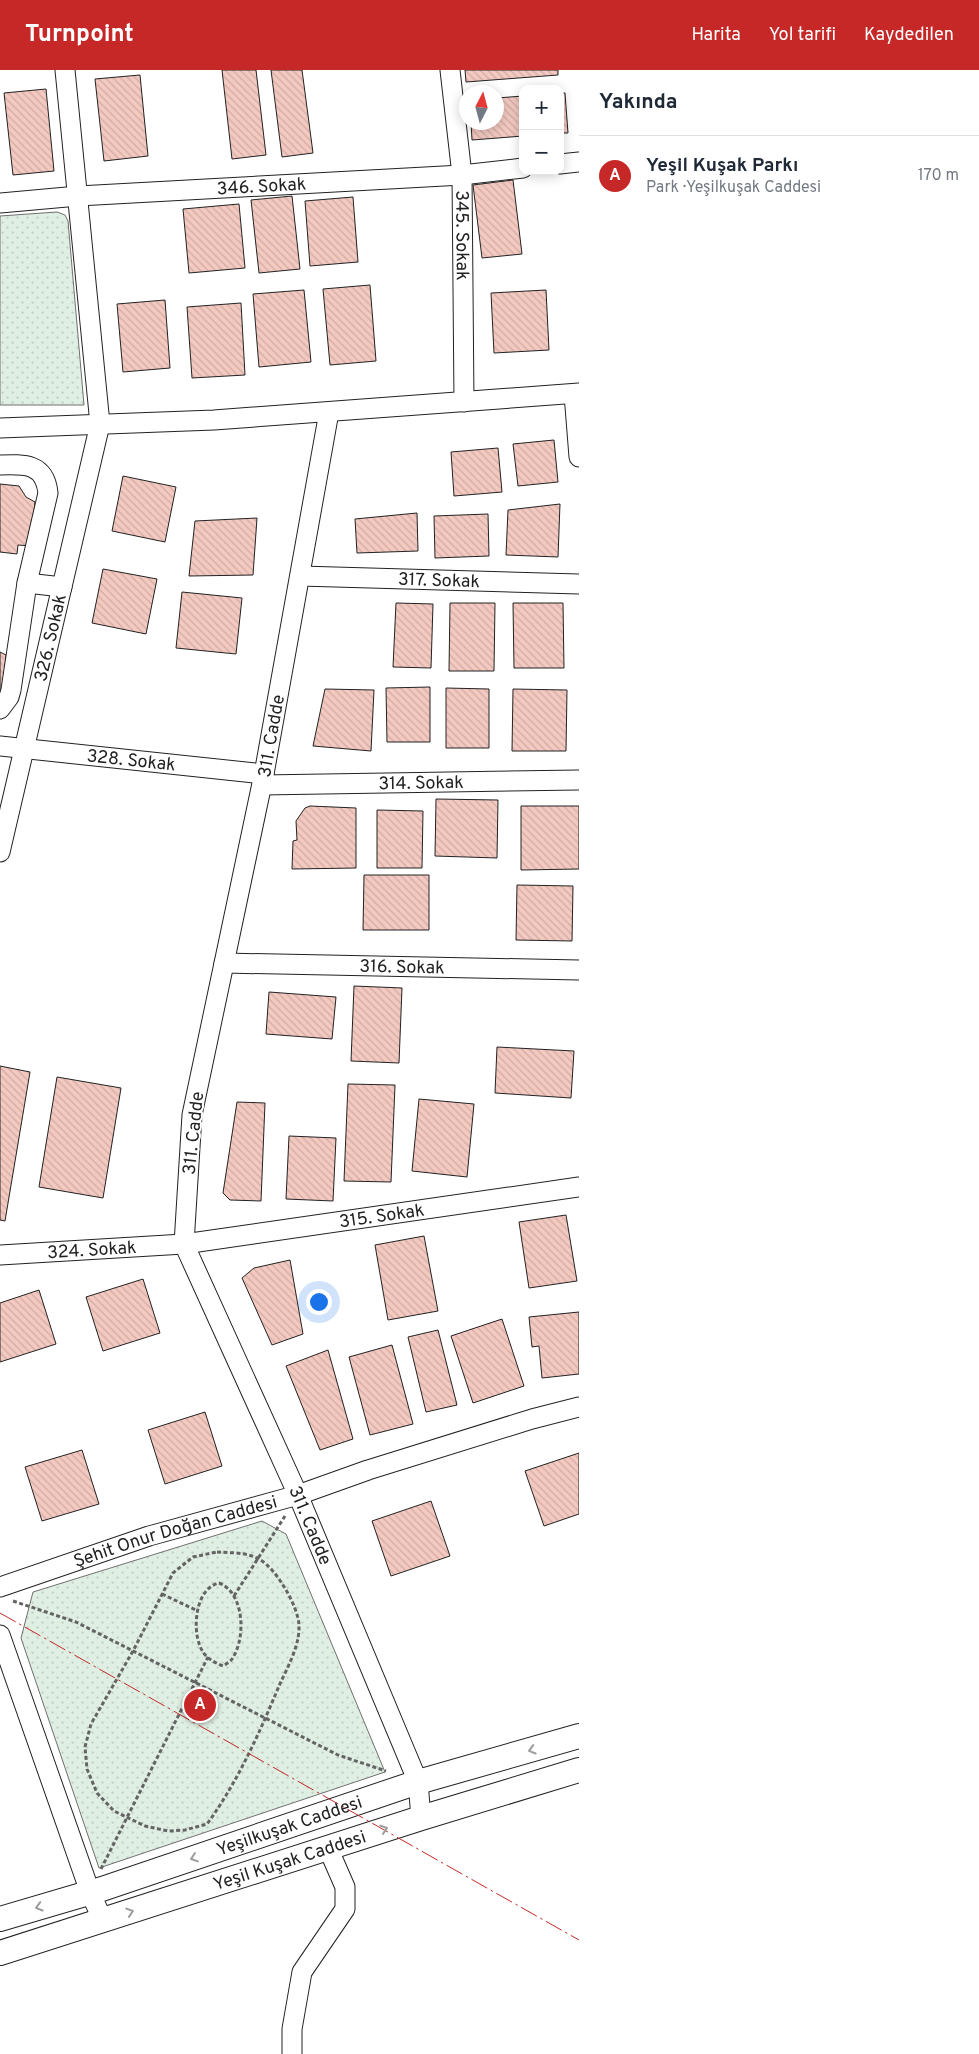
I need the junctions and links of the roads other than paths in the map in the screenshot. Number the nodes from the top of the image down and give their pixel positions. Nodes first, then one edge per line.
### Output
1 (65, 70) edge
2 (450, 70) edge
3 (579, 162) edge
4 (564, 164) edge
5 (519, 168) edge
6 (462, 175) junction
7 (78, 196) junction
8 (0, 203) edge
9 (576, 393) edge
10 (464, 402) junction
11 (329, 412) junction
12 (100, 424) junction
13 (0, 428) edge
14 (579, 457) edge
15 (0, 465) edge
16 (300, 576) junction
17 (27, 583) junction
18 (579, 584) edge
19 (62, 587) junction
20 (0, 709) edge
21 (0, 746) edge
22 (25, 748) junction
23 (263, 779) junction
24 (579, 780) edge
25 (0, 852) edge
26 (224, 963) junction
27 (579, 970) edge
28 (579, 1187) edge
29 (184, 1244) junction
30 (0, 1255) edge
31 (579, 1407) edge
32 (298, 1495) junction
33 (5, 1594) edge
34 (0, 1635) edge
35 (579, 1736) edge
36 (579, 1770) edge
37 (418, 1782) junction
38 (421, 1818) junction
39 (328, 1848) junction
40 (90, 1892) junction
41 (0, 1919) edge
42 (102, 1921) junction
43 (0, 1953) edge
44 (292, 2054) edge

1 - 7 street, 326. Sokak
2 - 6 street, 345. Sokak
3 - 4 street
5 - 6 street, 346. Sokak
6 - 7 street, 346. Sokak
6 - 10 street, 345. Sokak
7 - 8 street, 346. Sokak
7 - 12 street, 326. Sokak
9 - 10 street
9 - 14 street
10 - 11 street
11 - 12 street
11 - 16 street, 311. Cadde
12 - 13 street
12 - 19 street, 326. Sokak
15 - 17 street
16 - 18 street, 317. Sokak
16 - 23 street, 311. Cadde
17 - 19 street
17 - 20 street
19 - 22 street, 326. Sokak
21 - 22 street, 328. Sokak
22 - 23 street, 328. Sokak
22 - 25 street, 326. Sokak
23 - 24 street, 314. Sokak
23 - 26 street, 311. Cadde
26 - 27 street, 316. Sokak
26 - 29 street, 311. Cadde
28 - 29 street, 315. Sokak
29 - 30 street, 324. Sokak
29 - 32 street, 311. Cadde
31 - 32 street, Şehit Onur Doğan Caddesi
32 - 33 street, Şehit Onur Doğan Caddesi
32 - 37 street, 311. Cadde
34 - 40 street
35 -> 37 main road, Yeşilkuşak Caddesi
36 - 38 main road, Yeşil Kuşak Caddesi
37 - 38 street, 311. Cadde
37 -> 40 main road, Yeşilkuşak Caddesi
39 -> 38 main road, Yeşil Kuşak Caddesi
42 -> 39 main road, Yeşil Kuşak Caddesi
39 - 44 street
40 -> 41 main road, Yeşilkuşak Caddesi
40 - 42 street
42 - 43 main road, Yeşil Kuşak Caddesi

